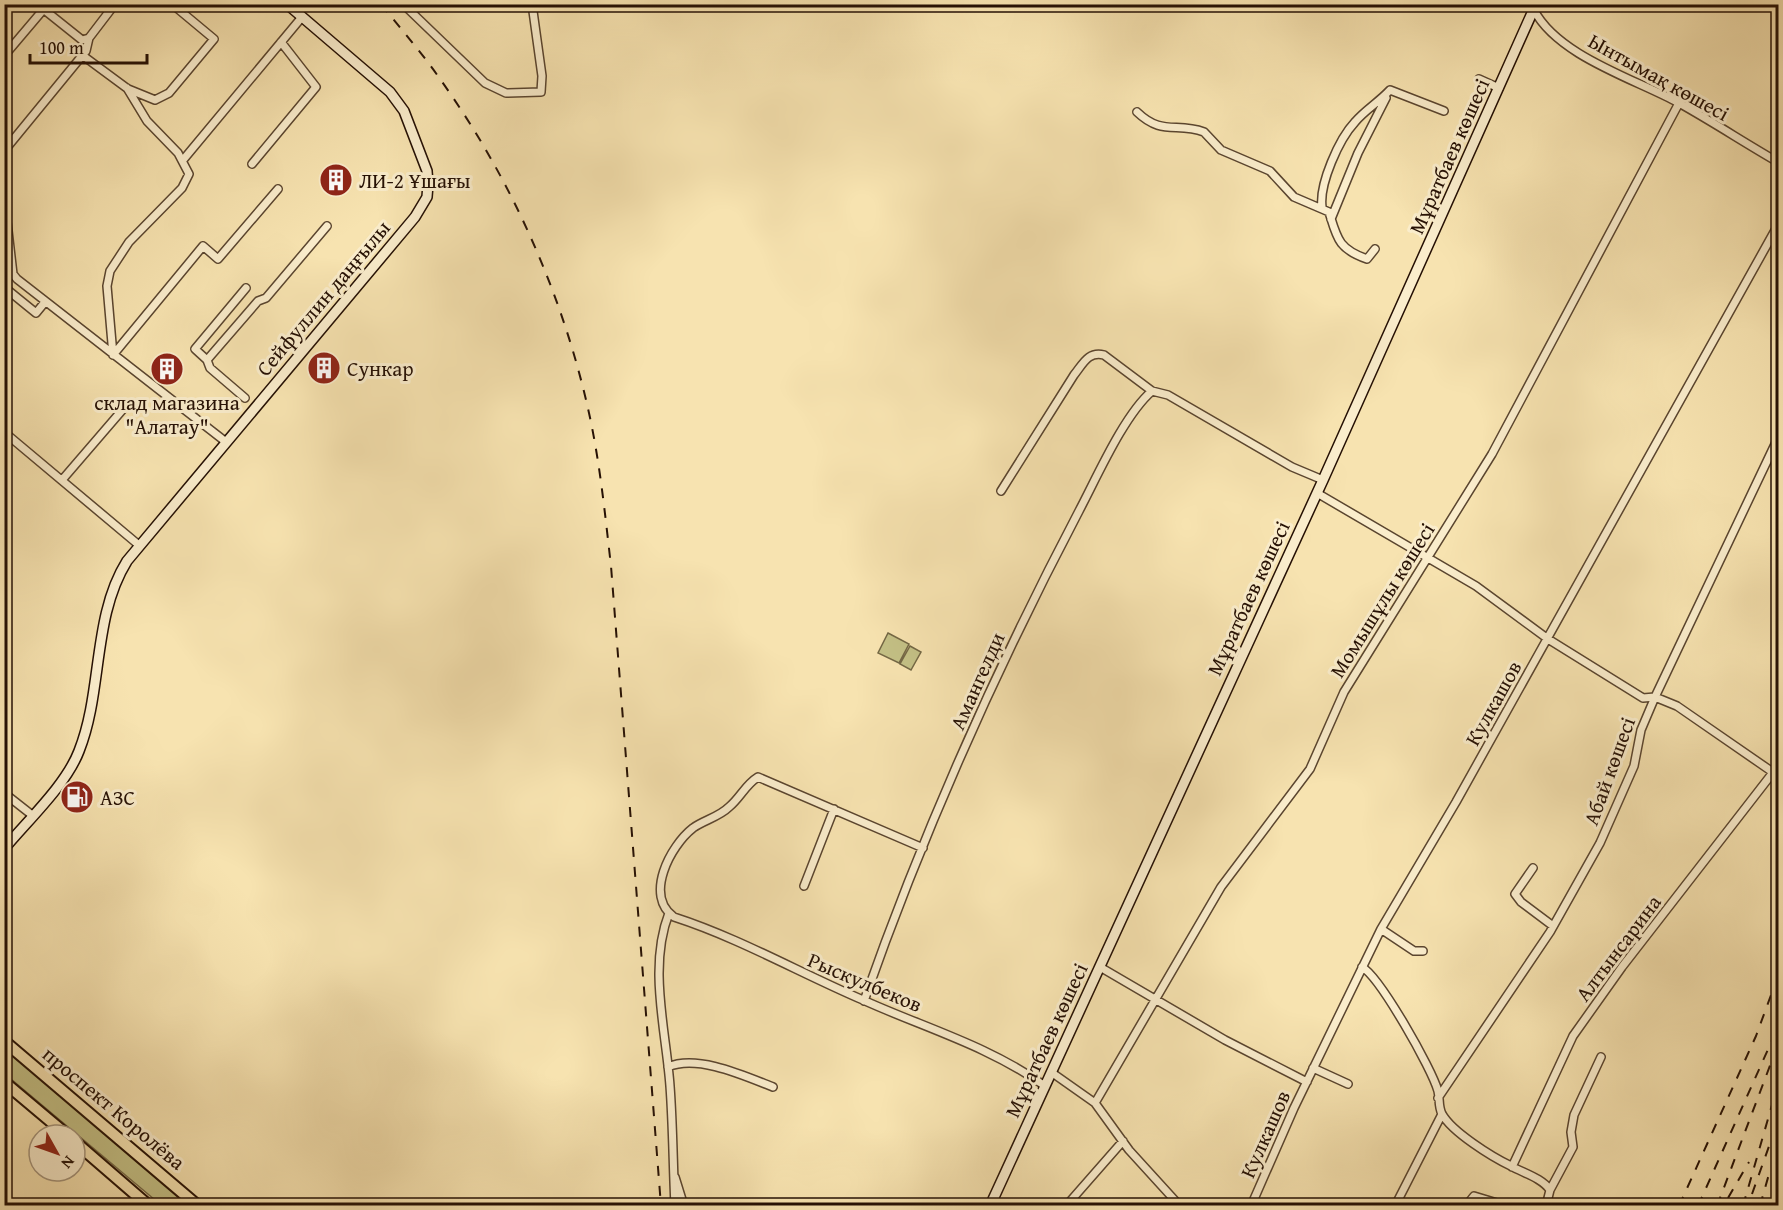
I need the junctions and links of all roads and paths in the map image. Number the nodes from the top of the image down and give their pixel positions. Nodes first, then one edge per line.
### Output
1 (115, 4) edge
2 (172, 4) edge
3 (287, 4) edge
4 (403, 4) edge
5 (532, 4) edge
6 (1773, 4) edge
7 (40, 7) edge
8 (1535, 7) edge
9 (1779, 8) edge
10 (302, 17) junction
11 (89, 38) junction
12 (281, 42) junction
13 (82, 55) junction
14 (4, 56) edge
15 (1479, 79) dead end
16 (128, 88) junction
17 (1499, 88) junction
18 (1389, 90) junction
19 (1679, 104) junction
20 (1444, 111) dead end
21 (1137, 112) dead end
22 (4, 151) edge
23 (183, 160) junction
24 (1779, 162) edge
25 (252, 164) dead end
26 (278, 189) dead end
27 (4, 196) edge
28 (1322, 207) junction
29 (1331, 219) junction
30 (1779, 225) edge
31 (327, 226) dead end
32 (1375, 249) dead end
33 (4, 269) edge
34 (14, 274) junction
35 (4, 287) edge
36 (246, 288) dead end
37 (45, 302) junction
38 (113, 355) junction
39 (207, 360) junction
40 (1152, 391) junction
41 (245, 398) dead end
42 (124, 408) dead end
43 (4, 432) edge
44 (1779, 438) edge
45 (226, 442) junction
46 (62, 480) junction
47 (1323, 480) junction
48 (1001, 491) dead end
49 (1317, 493) junction
50 (140, 546) junction
51 (1428, 558) junction
52 (1548, 639) junction
53 (1655, 697) junction
54 (1779, 766) edge
55 (1772, 775) junction
56 (1779, 783) edge
57 (4, 793) edge
58 (834, 809) junction
59 (32, 815) junction
60 (923, 848) junction
61 (4, 849) edge
62 (1533, 867) dead end
63 (804, 886) dead end
64 (669, 913) junction
65 (1554, 926) junction
66 (1381, 928) junction
67 (1423, 951) dead end
68 (1100, 967) junction
69 (1362, 967) junction
70 (1155, 999) junction
71 (864, 1001) junction
72 (4, 1041) edge
73 (1601, 1057) dead end
74 (668, 1066) junction
75 (1313, 1068) junction
76 (1051, 1072) junction
77 (4, 1082) edge
78 (1307, 1082) junction
79 (1348, 1084) dead end
80 (1045, 1086) junction
81 (773, 1087) dead end
82 (1438, 1098) junction
83 (1095, 1103) junction
84 (1442, 1114) junction
85 (53, 1123) edge
86 (1123, 1141) junction
87 (87, 1152) edge
88 (1512, 1167) junction
89 (674, 1174) junction
90 (1550, 1190) junction
91 (149, 1206) edge
92 (198, 1206) edge
93 (675, 1206) edge
94 (684, 1206) edge
95 (990, 1206) edge
96 (1066, 1206) edge
97 (1180, 1206) edge
98 (1251, 1206) edge
99 (1395, 1206) edge
100 (1466, 1206) edge
101 (1507, 1206) edge
102 (1546, 1206) edge

1 - 11 street
2 - 16 street
3 - 10 street
4 - 5 street
6 - 9 street
7 - 11 street
7 - 14 street
8 - 17 street, Мұратбаев көшесі
8 - 19 street, Ынтымақ көшесі
10 - 12 street
10 - 45 street, Сейфуллин даңғылы
11 - 13 street
12 - 23 street
12 - 25 street
13 - 16 street
13 - 22 street
15 - 17 street
16 - 23 street
17 - 47 street, Мұратбаев көшесі
18 - 20 street
18 - 28 street
18 - 29 street
19 - 24 street, Ынтымақ көшесі
19 - 51 street, Момышұлы көшесі
21 - 28 street
23 - 38 street
26 - 38 street
27 - 34 street
28 - 29 street
29 - 32 street
30 - 52 street, Кулкашов
31 - 39 street
33 - 34 street
34 - 37 street
35 - 37 street
36 - 39 street
37 - 38 street
38 - 45 street
39 - 41 street
40 - 47 street
40 - 48 street
40 - 60 street, Амангелди
42 - 46 street
43 - 46 street
44 - 53 street, Абай көшесі
45 - 50 street, Сейфуллин даңғылы
46 - 50 street
47 - 49 street, Мұратбаев көшесі
49 - 51 street
49 - 68 street, Мұратбаев көшесі
50 - 59 street, Сейфуллин даңғылы
51 - 52 street
51 - 70 street, Момышұлы көшесі
52 - 53 street
52 - 66 street, Кулкашов
53 - 55 street
53 - 65 street, Абай көшесі
54 - 55 street, Алтынсарина
55 - 56 street
55 - 88 street, Алтынсарина
57 - 59 street
58 - 60 street
58 - 63 street
58 - 64 street
59 - 61 street, Сейфуллин даңғылы
60 - 71 street, Амангелди
62 - 65 street
64 - 71 street, Рыскулбеков
64 - 74 street
65 - 82 street, Абай көшесі
66 - 67 street
66 - 69 street, Кулкашов
68 - 70 street
68 - 76 street, Мұратбаев көшесі
69 - 75 street, Кулкашов
69 - 82 street
70 - 78 street
70 - 83 street, Момышұлы көшесі
71 - 80 street, Рыскулбеков
72 - 92 main road, проспект Королёва
73 - 90 street
74 - 81 street
74 - 89 street
75 - 78 street, Кулкашов
75 - 79 street
76 - 80 street, Мұратбаев көшесі
76 - 83 street
77 - 85 main road
78 - 98 street, Кулкашов
80 - 95 street, Мұратбаев көшесі
82 - 84 street
83 - 86 street
84 - 88 street
84 - 99 street
86 - 96 street
86 - 97 street
87 - 91 main road
88 - 90 street
89 - 93 street
89 - 94 street
90 - 102 street
100 - 101 street

